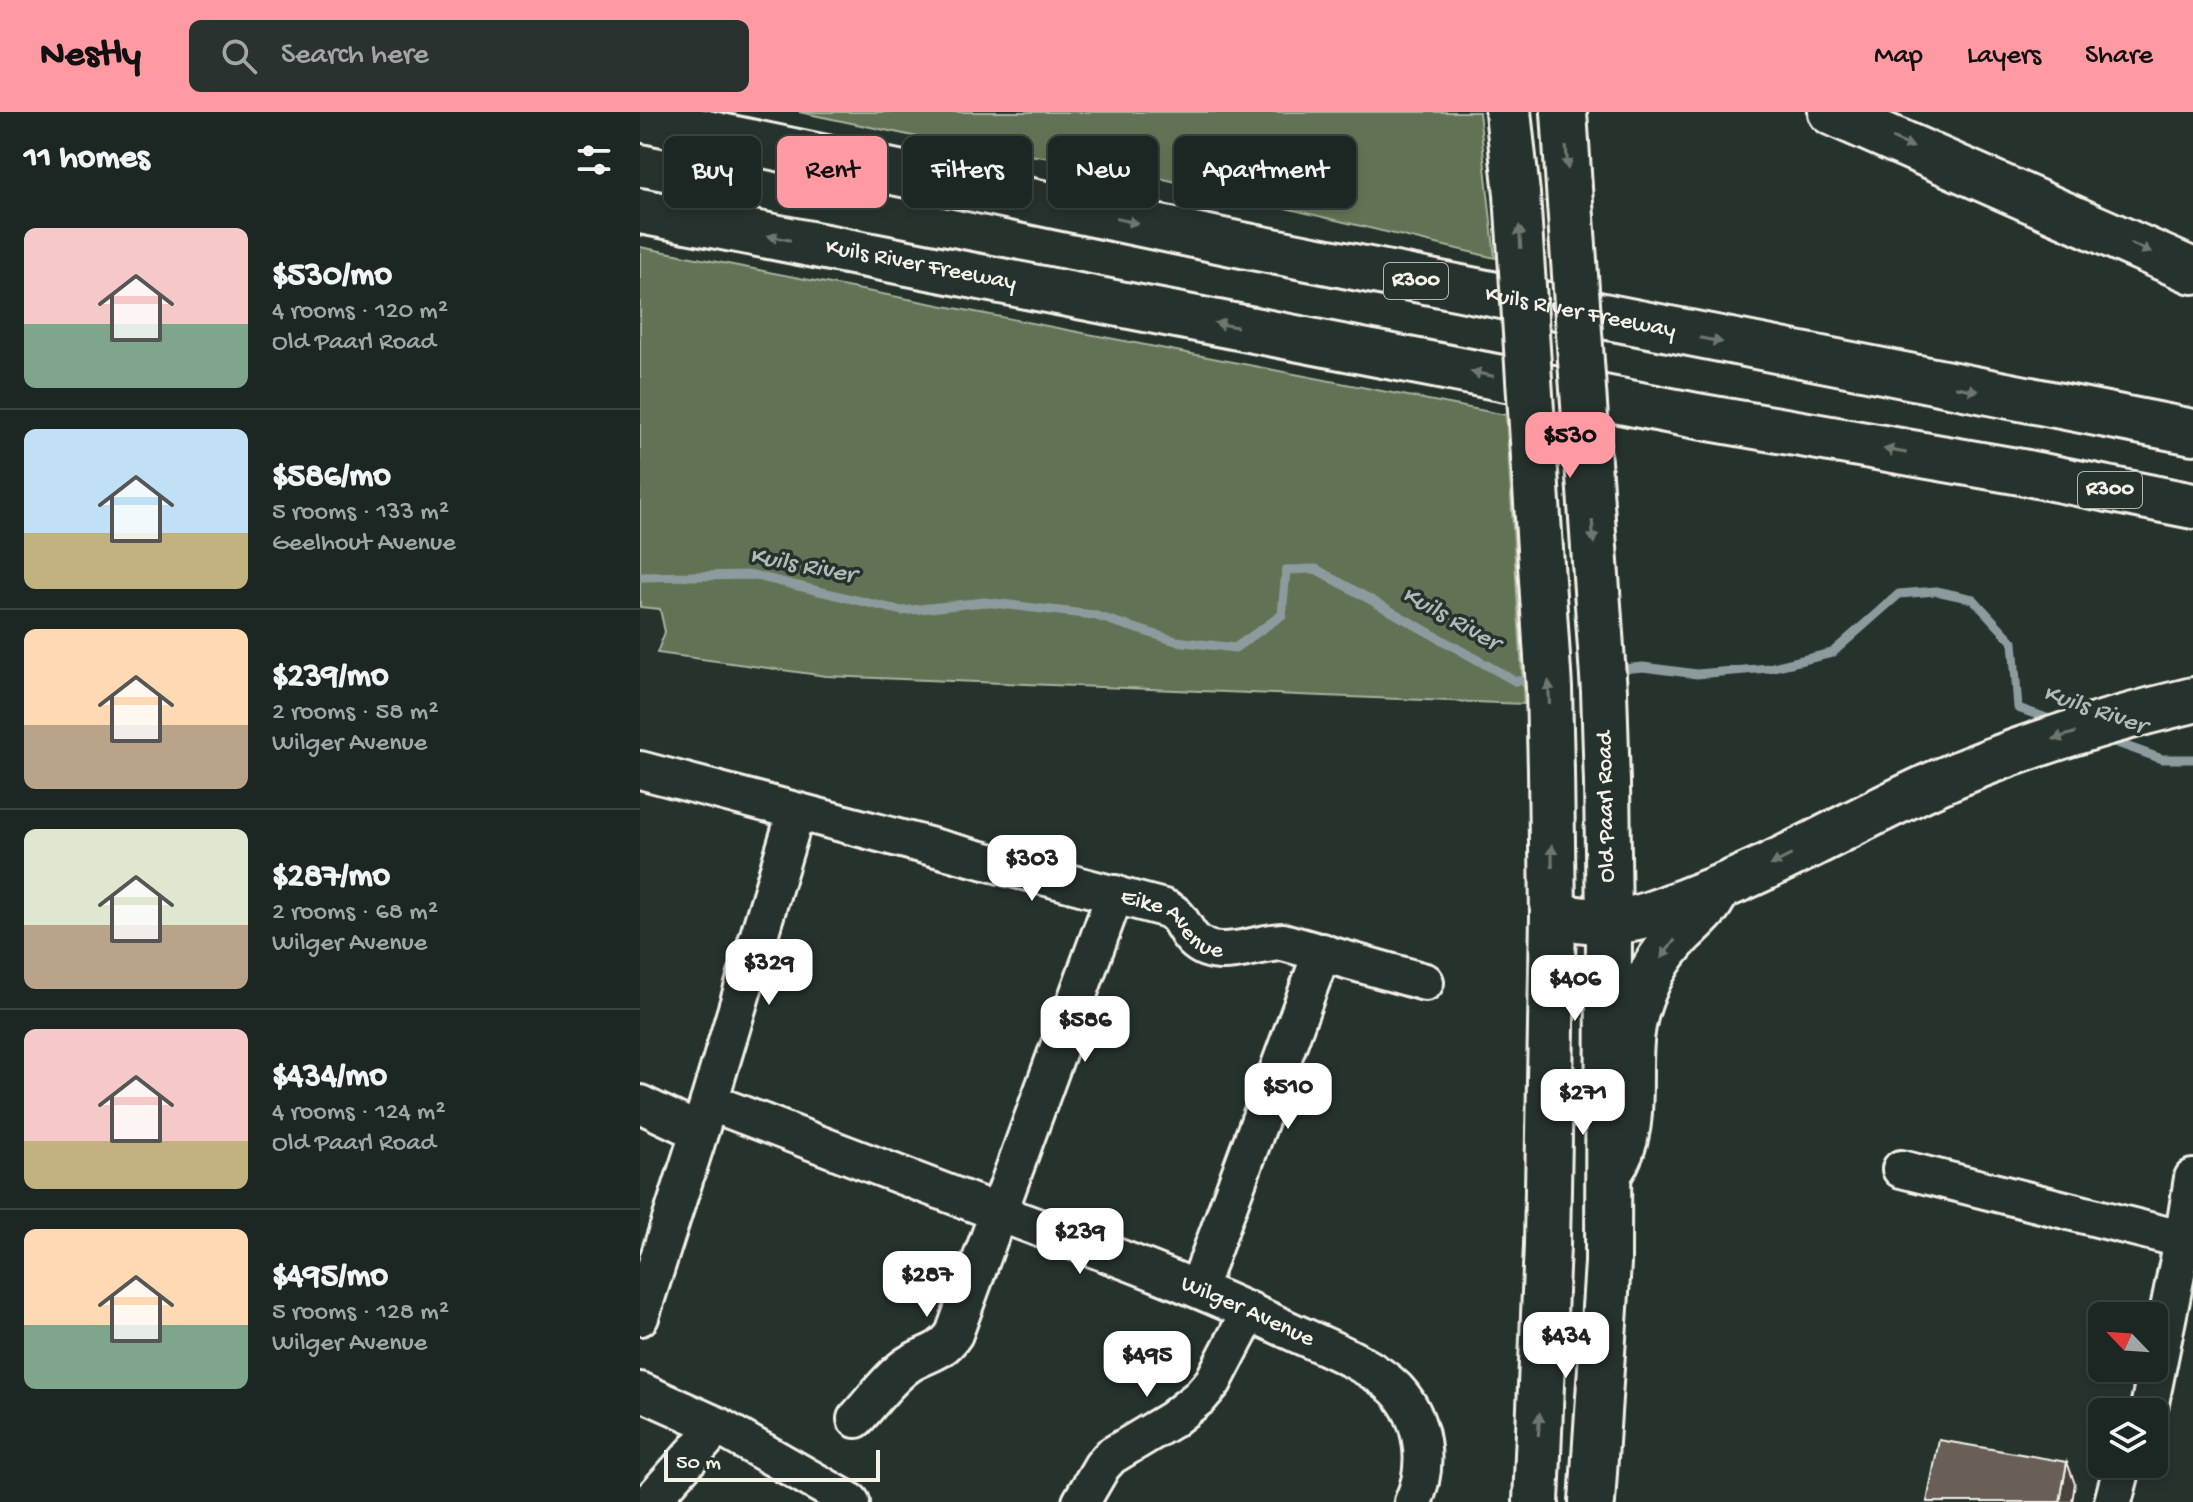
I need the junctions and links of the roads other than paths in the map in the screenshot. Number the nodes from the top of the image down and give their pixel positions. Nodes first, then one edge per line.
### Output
1 (1508, 112) edge
2 (1564, 112) edge
3 (1831, 112) edge
4 (640, 119) edge
5 (640, 211) edge
6 (2193, 271) edge
7 (2193, 432) edge
8 (2193, 506) edge
9 (2193, 700) edge
10 (640, 770) edge
11 (796, 812) junction
12 (1717, 889) junction
13 (1115, 894) junction
14 (1553, 916) junction
15 (1609, 922) junction
16 (1322, 952) junction
17 (1425, 982) dead end
18 (640, 1104) edge
19 (704, 1117) junction
20 (1901, 1169) dead end
21 (1610, 1172) junction
22 (2193, 1178) edge
23 (997, 1213) junction
24 (2188, 1241) edge
25 (1198, 1288) junction
26 (1250, 1311) junction
27 (640, 1317) edge
28 (640, 1391) edge
29 (2151, 1398) edge
30 (856, 1419) dead end
31 (718, 1426) junction
32 (2119, 1478) edge
33 (650, 1502) edge
34 (851, 1502) edge
35 (1081, 1502) edge
36 (1413, 1502) edge
37 (1536, 1502) edge
38 (1592, 1502) edge
39 (2113, 1502) edge

14 -> 1 main road, bridge
2 -> 15 main road, Old Paarl Road, bridge
3 -> 6 main road
4 -> 7 main road, Kuils River Freeway / R300
8 -> 5 main road, Kuils River Freeway / R300
9 -> 12 main road
10 - 11 street, Eike Avenue
11 - 13 street, Eike Avenue
11 - 19 street
12 - 15 main road
12 -> 21 main road
13 - 16 street, Eike Avenue
13 - 23 street
14 - 15 main road
37 -> 14 main road
15 - 21 main road, Old Paarl Road
16 - 17 street, Eike Avenue
16 - 25 street
18 - 19 street, Wilger Avenue
19 - 23 street, Wilger Avenue
19 - 27 street
20 - 24 street
21 - 38 main road, Old Paarl Road
22 - 24 street
23 - 25 street, Wilger Avenue
23 - 30 street
24 - 29 street
25 - 26 street, Wilger Avenue
26 - 35 street
26 - 36 street, Wilger Avenue
28 - 31 street
31 - 33 street
31 - 34 street
32 - 39 street

